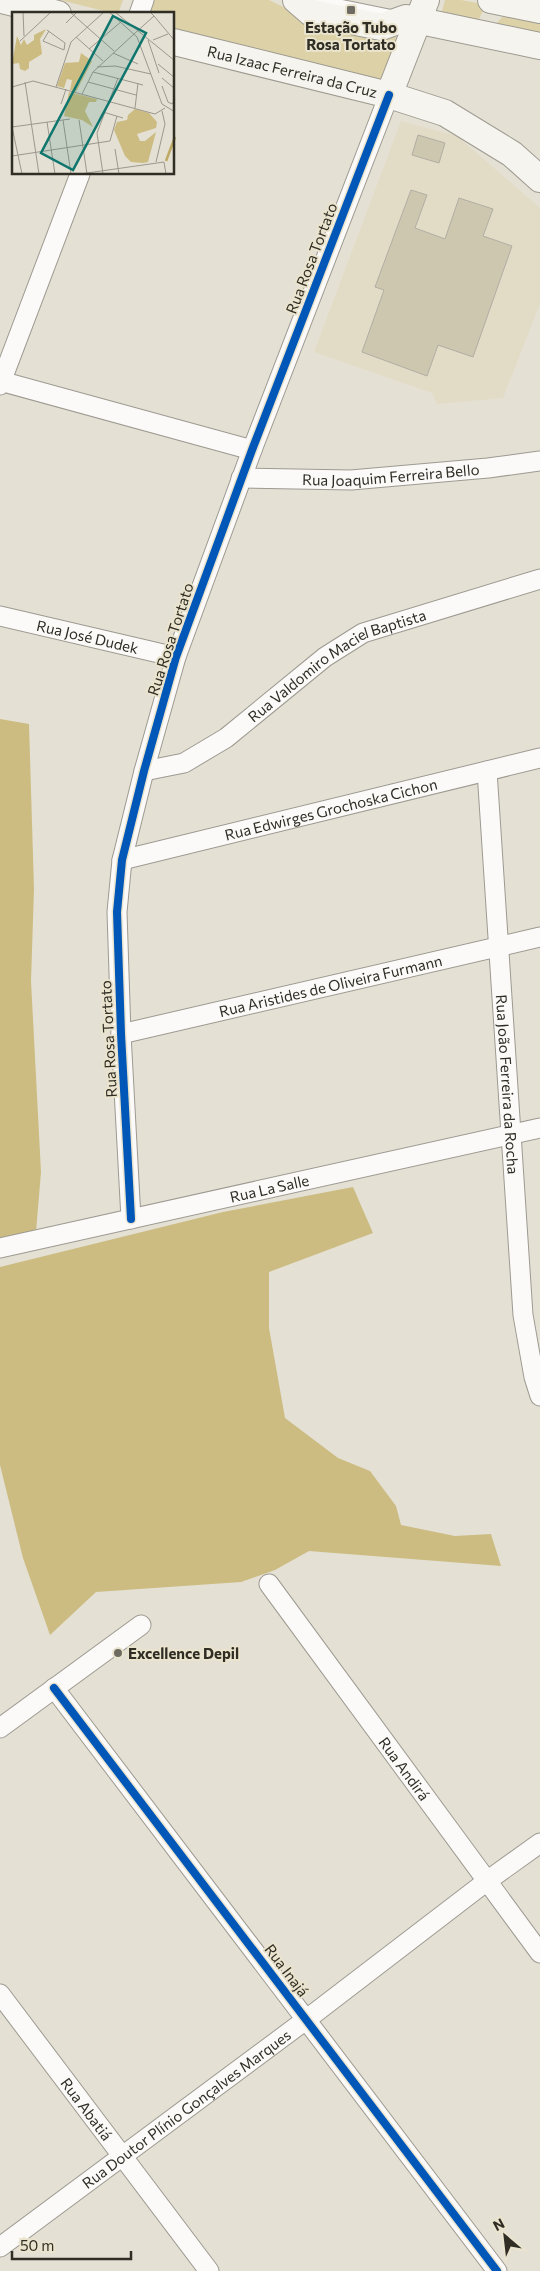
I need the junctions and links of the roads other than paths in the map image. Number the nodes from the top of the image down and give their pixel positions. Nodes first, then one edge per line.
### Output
1 (2, 0) edge
2 (144, 0) edge
3 (296, 0) edge
4 (320, 0) edge
5 (492, 0) edge
6 (540, 10) edge
7 (50, 12) edge
8 (140, 12) edge
9 (417, 13) edge
10 (481, 34) junction
11 (175, 42) edge
12 (540, 46) edge
13 (389, 95) junction
14 (80, 175) edge
15 (540, 179) edge
16 (0, 383) edge
17 (252, 450) junction
18 (540, 461) edge
19 (241, 478) junction
20 (540, 579) edge
21 (0, 616) edge
22 (176, 657) junction
23 (540, 758) edge
24 (144, 771) junction
25 (487, 771) junction
26 (122, 860) junction
27 (540, 937) edge
28 (499, 946) junction
29 (121, 1034) junction
30 (540, 1128) edge
31 (510, 1134) junction
32 (131, 1219) junction
33 (0, 1248) edge
34 (532, 1313) edge
35 (540, 1396) edge
36 (269, 1584) dead end
37 (141, 1625) dead end
38 (54, 1688) junction
39 (0, 1728) edge
40 (540, 1843) edge
41 (487, 1881) junction
42 (540, 1953) edge
43 (0, 1994) edge
44 (307, 2019) junction
45 (122, 2156) junction
46 (0, 2247) edge
47 (209, 2271) edge
48 (497, 2271) edge

1 - 7 main road
2 - 8 street
3 - 9 main road
4 - 9 lane
5 - 6 main road
5 - 10 main road
9 - 10 main road
9 - 13 main road, Rua Rosa Tortato
10 - 12 main road
11 - 13 main road, Rua Izaac Ferreira da Cruz
13 - 15 main road, Rua Izaac Ferreira da Cruz
13 - 17 street, Rua Rosa Tortato
14 - 16 street
16 - 17 street
17 - 19 street, Rua Rosa Tortato
18 - 19 street, Rua Joaquim Ferreira Bello
19 - 22 street, Rua Rosa Tortato
20 - 24 street, Rua Valdomiro Maciel Baptista
21 - 22 street, Rua José Dudek
22 - 24 street, Rua Rosa Tortato
23 - 25 street, Rua Edwirges Grochoska Cichon
24 - 26 street, Rua Rosa Tortato
25 - 26 street, Rua Edwirges Grochoska Cichon
25 - 28 street, Rua João Ferreira da Rocha
26 - 29 street, Rua Rosa Tortato
27 - 28 street, Rua Aristides de Oliveira Furmann
28 - 29 street, Rua Aristides de Oliveira Furmann
28 - 31 street, Rua João Ferreira da Rocha
29 - 32 street, Rua Rosa Tortato
30 - 31 street, Rua La Salle
31 - 32 street, Rua La Salle
31 - 34 street, Rua João Ferreira da Rocha
32 - 33 street, Rua La Salle
34 - 35 street, Rua João Ferreira da Rocha
36 - 41 street, Rua Andirá
37 - 38 street
38 - 39 street
38 - 44 street, Rua Inajá
40 - 41 street, Rua Doutor Plínio Gonçalves Marques
41 - 42 street, Rua Andirá
41 - 44 street, Rua Doutor Plínio Gonçalves Marques
43 - 45 street, Rua Abatiá
44 - 45 street, Rua Doutor Plínio Gonçalves Marques
44 - 48 street, Rua Inajá
45 - 46 street, Rua Doutor Plínio Gonçalves Marques
45 - 47 street, Rua Abatiá

